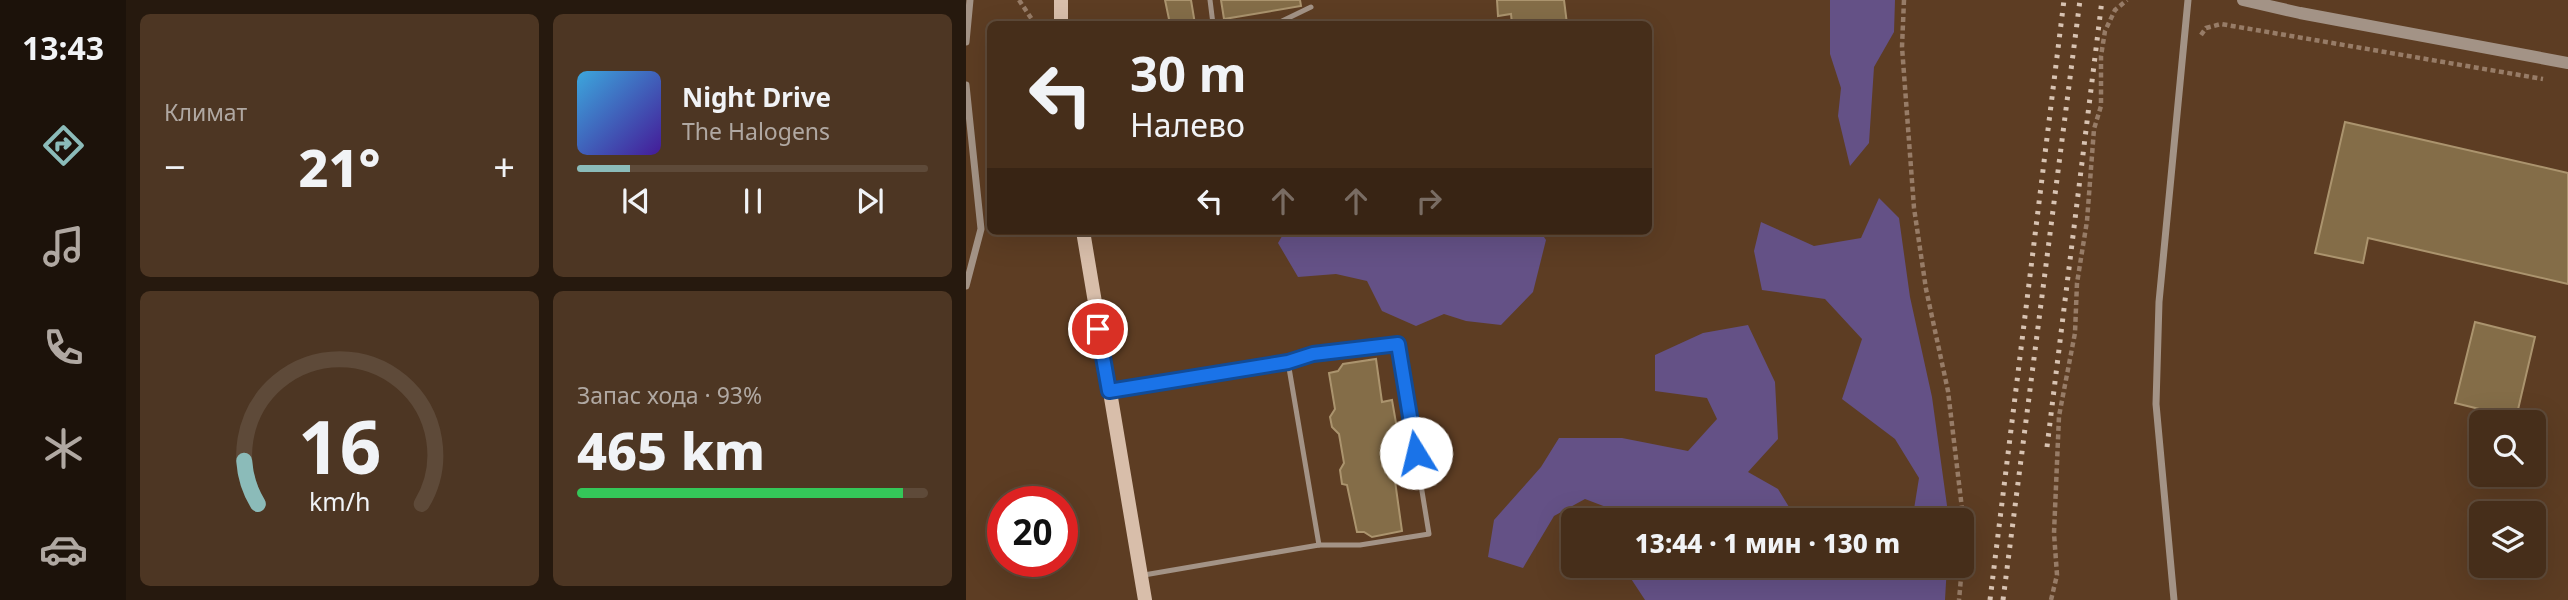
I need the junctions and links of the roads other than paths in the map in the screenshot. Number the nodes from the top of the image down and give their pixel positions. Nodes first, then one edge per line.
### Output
1 (970, 0) edge
2 (1061, 0) edge
3 (1210, 0) edge
4 (2188, 0) edge
5 (2243, 0) edge
6 (1311, 7) dead end
7 (1061, 21) edge
8 (1213, 21) edge
9 (1282, 21) edge
10 (966, 42) edge
11 (2568, 63) edge
12 (966, 85) edge
13 (1087, 235) edge
14 (966, 286) edge
15 (1288, 362) junction
16 (1109, 391) junction
17 (1318, 545) junction
18 (1141, 576) junction
19 (1145, 600) edge
20 (2174, 600) edge

1 - 10 street
2 - 7 main road
3 - 8 lane
4 - 20 street
5 - 11 street
6 - 9 lane
12 - 14 street
13 - 16 main road
15 - 16 lane
15 - 17 lane
15 - 17 lane
16 - 18 main road
17 - 18 lane
18 - 19 main road

